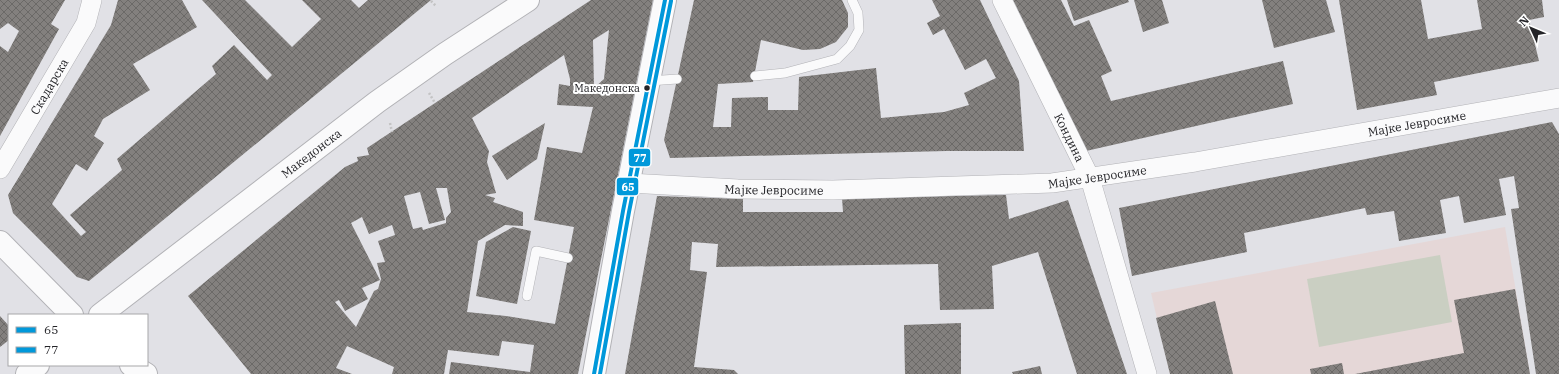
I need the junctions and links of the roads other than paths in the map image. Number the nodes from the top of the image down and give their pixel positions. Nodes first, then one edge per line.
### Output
1 (92, 0) edge
2 (528, 0) edge
3 (665, 0) edge
4 (852, 0) edge
5 (1002, 0) edge
6 (755, 76) dead end
7 (677, 79) dead end
8 (649, 81) junction
9 (1559, 98) edge
10 (0, 169) edge
11 (1090, 178) junction
12 (629, 183) junction
13 (0, 242) edge
14 (568, 258) dead end
15 (527, 296) dead end
16 (71, 314) edge
17 (101, 314) edge
18 (37, 366) edge
19 (132, 366) edge
20 (27, 374) edge
21 (146, 374) edge
22 (594, 374) edge
23 (1146, 374) edge

1 - 10 street, Скадарска
2 - 17 street, Македонска
3 - 8 street
4 - 6 lane
5 - 11 street, Кондина
7 - 8 lane
8 - 12 street
9 - 11 street, Мајке Јевросиме
11 - 12 street, Мајке Јевросиме
11 - 23 street, Кондина
12 - 22 street
13 - 16 street
14 - 15 lane
18 - 20 street
19 - 21 street

